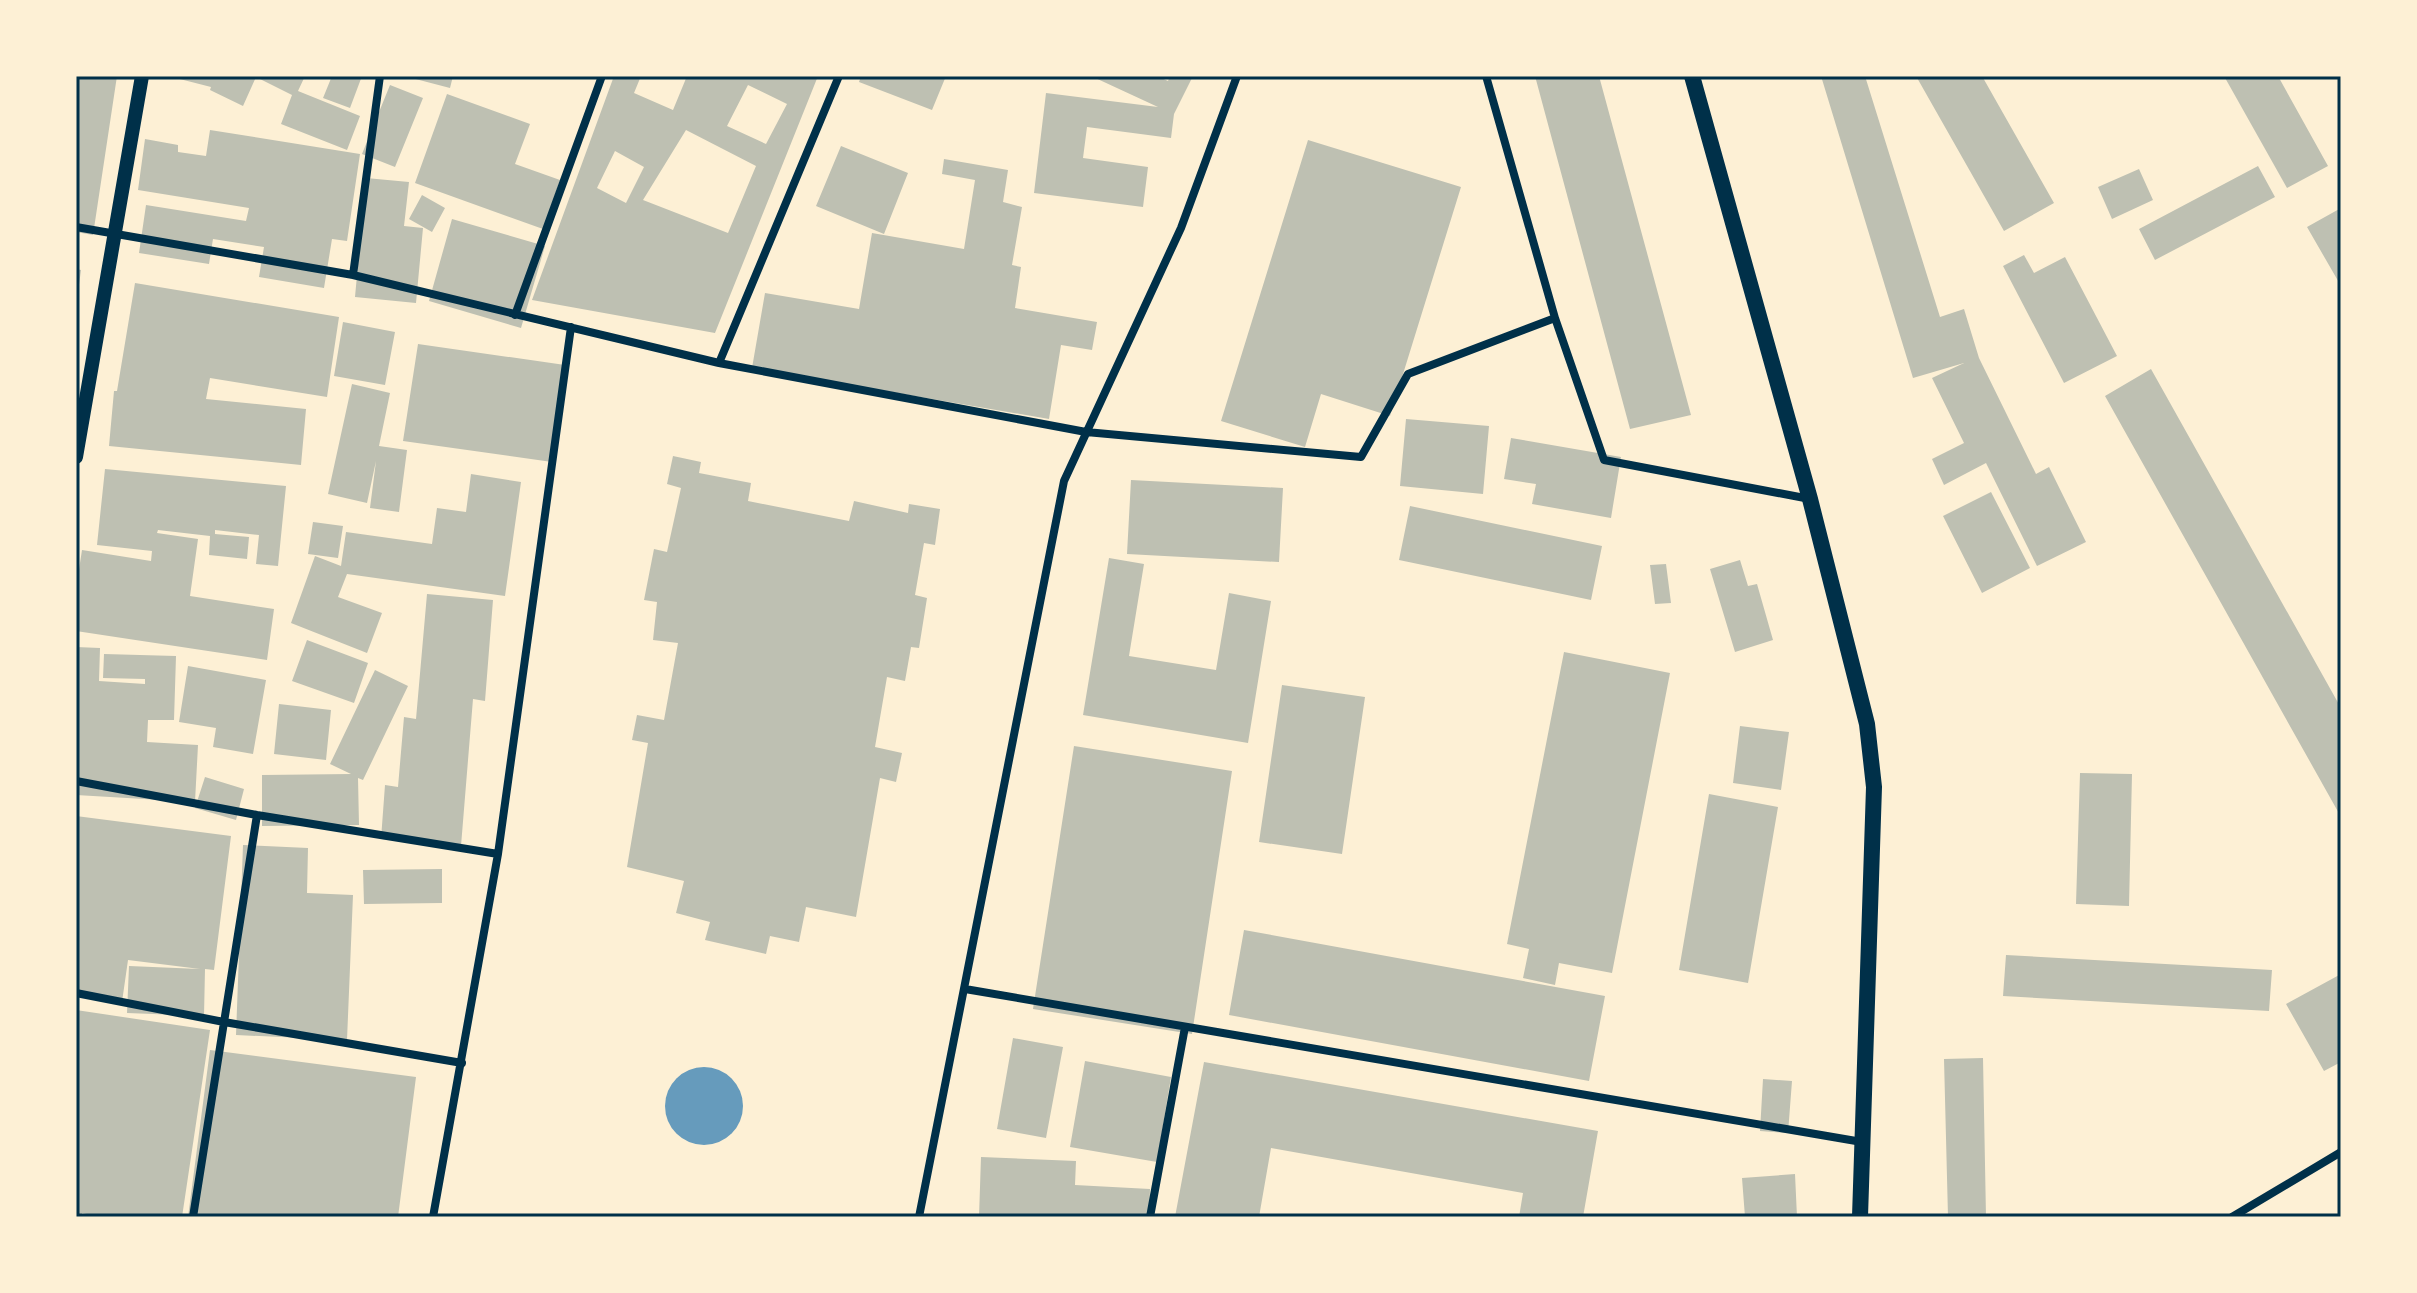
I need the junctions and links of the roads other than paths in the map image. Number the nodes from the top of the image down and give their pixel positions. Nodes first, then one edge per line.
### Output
1 (142, 76) edge
2 (380, 76) edge
3 (602, 76) edge
4 (839, 76) edge
5 (1237, 76) edge
6 (1486, 76) edge
7 (1692, 76) edge
8 (76, 227) edge
9 (116, 233) junction
10 (353, 275) junction
11 (515, 315) junction
12 (1555, 318) junction
13 (571, 327) junction
14 (719, 363) junction
15 (1086, 432) junction
16 (76, 457) edge
17 (1810, 499) junction
18 (76, 781) edge
19 (257, 815) junction
20 (498, 854) junction
21 (965, 989) junction
22 (76, 993) edge
23 (224, 1022) junction
24 (1185, 1027) junction
25 (462, 1063) junction
26 (1862, 1142) junction
27 (2341, 1152) edge
28 (193, 1217) edge
29 (433, 1217) edge
30 (919, 1217) edge
31 (1150, 1217) edge
32 (1860, 1217) edge
33 (2232, 1217) edge

1 - 9 street
2 - 10 street
3 - 11 street
4 - 14 street
5 - 15 street
6 - 12 street
7 - 17 main road
8 - 9 street
9 - 10 street
9 - 16 street
10 - 11 street
11 - 13 street
12 - 15 street
12 - 17 street
13 - 14 street
13 - 20 street
14 - 15 street
15 - 21 street
17 - 26 main road
18 - 19 street
19 - 20 street
19 - 23 street
20 - 25 street
21 - 24 street
21 - 30 street
22 - 23 street
23 - 25 street
23 - 28 street
24 - 26 street
24 - 31 street
25 - 29 street
26 - 32 main road
27 - 33 street

